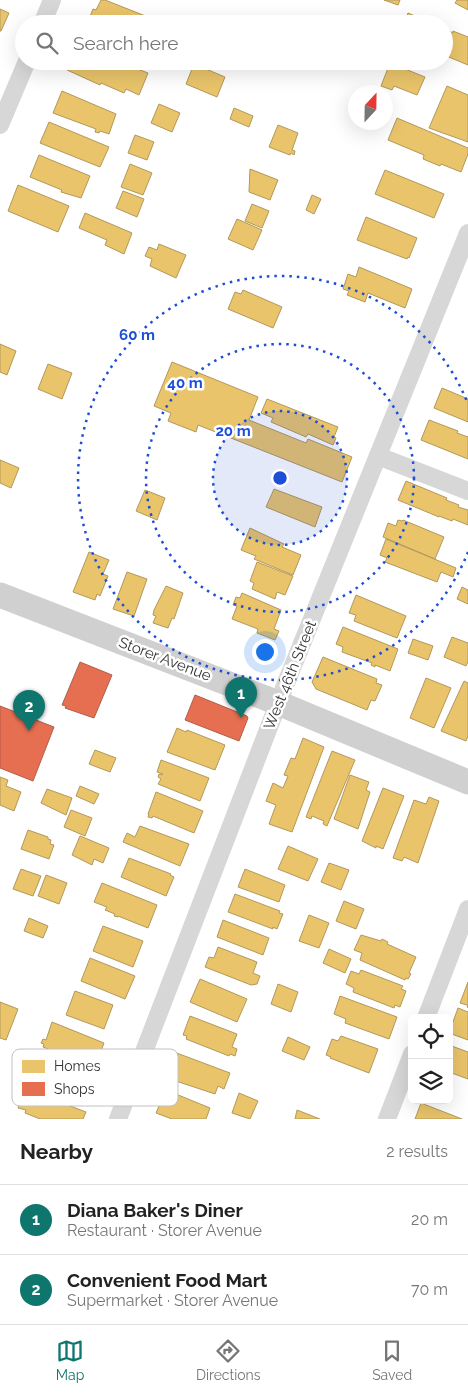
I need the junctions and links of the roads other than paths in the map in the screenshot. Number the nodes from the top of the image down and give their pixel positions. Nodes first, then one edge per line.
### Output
1 (52, 0) edge
2 (46, 15) edge
3 (23, 70) edge
4 (0, 125) edge
5 (468, 233) edge
6 (378, 456) junction
7 (468, 491) edge
8 (0, 595) edge
9 (278, 703) junction
10 (468, 782) edge
11 (468, 909) edge
12 (428, 1014) edge
13 (145, 1049) edge
14 (410, 1059) edge
15 (123, 1106) edge
16 (118, 1119) edge
17 (387, 1119) edge

1 - 2 street
3 - 4 street
5 - 6 street, West 46th Street
6 - 7 street
6 - 9 street, West 46th Street
8 - 9 street, Storer Avenue
9 - 10 street, Storer Avenue
9 - 13 street, West 46th Street
11 - 12 street
14 - 17 street
15 - 16 street, West 46th Street

